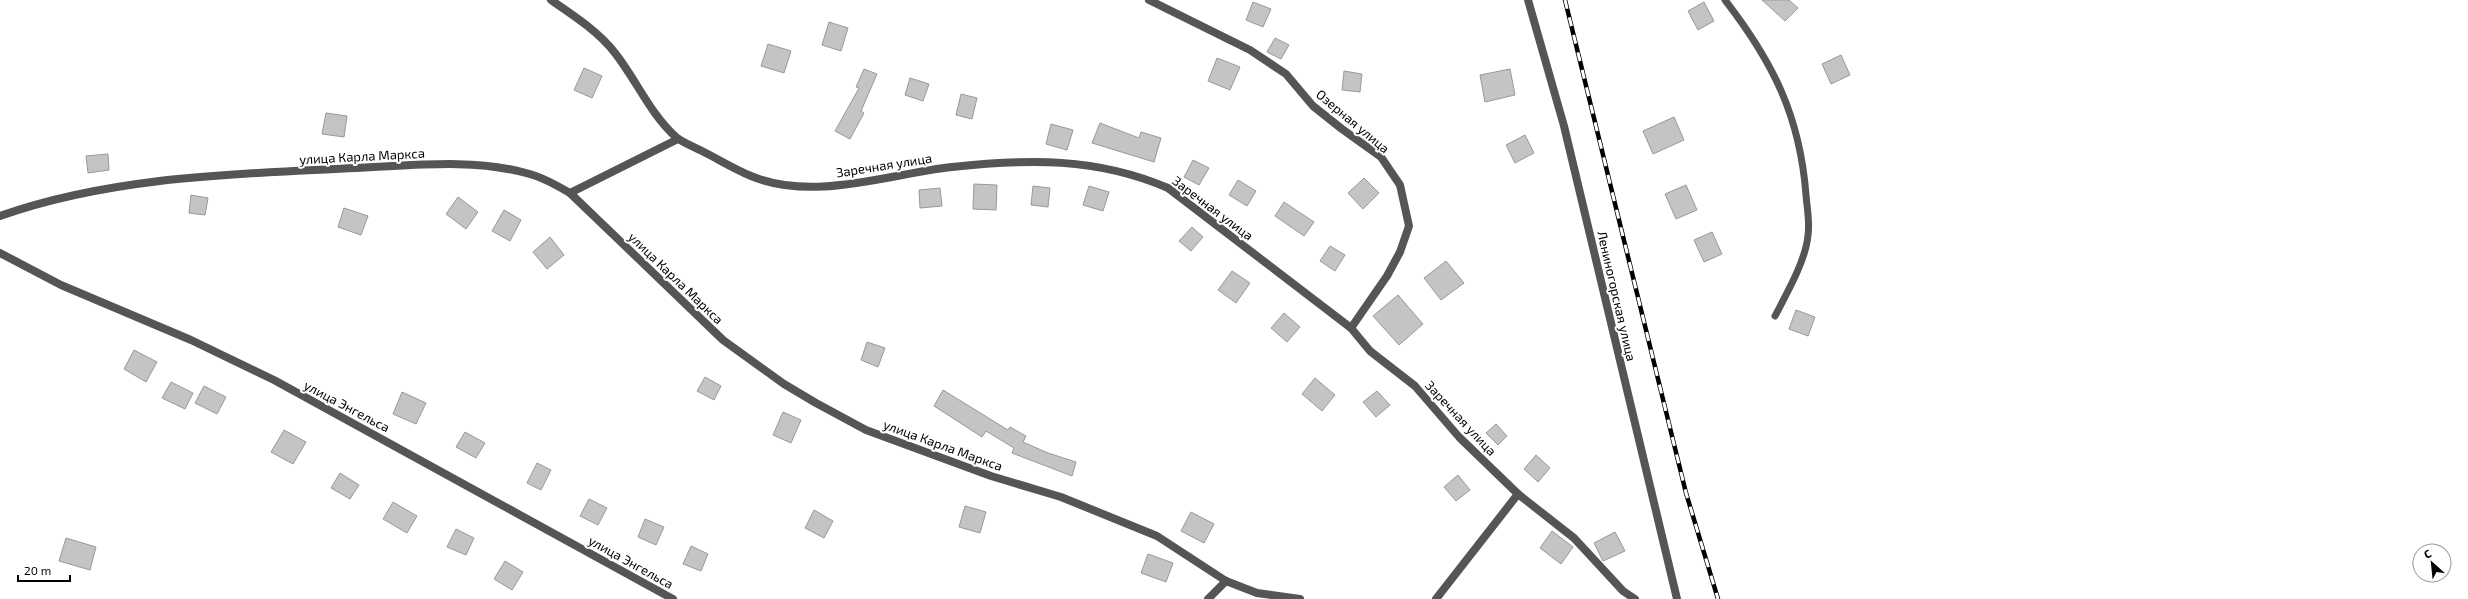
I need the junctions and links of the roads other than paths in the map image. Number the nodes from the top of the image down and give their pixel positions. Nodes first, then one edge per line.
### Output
1 (551, 0) edge
2 (1149, 0) edge
3 (1528, 0) edge
4 (1725, 0) edge
5 (678, 139) junction
6 (570, 193) junction
7 (0, 216) edge
8 (0, 253) edge
9 (1775, 316) dead end
10 (1351, 328) junction
11 (1518, 494) junction
12 (1226, 581) junction
13 (673, 599) edge
14 (1208, 599) edge
15 (1300, 599) edge
16 (1436, 599) edge
17 (1635, 599) edge
18 (1677, 599) edge

1 - 5 street, Заречная улица
2 - 10 street, Озерная улица
3 - 18 street, Лениногорская улица
4 - 9 lane
5 - 6 street
5 - 10 street, Заречная улица
6 - 7 street, улица Карла Маркса
6 - 12 street, улица Карла Маркса
8 - 13 street, улица Энгельса
10 - 11 street, Заречная улица
11 - 16 street
11 - 17 street, Заречная улица
12 - 14 street
12 - 15 street, улица Карла Маркса

